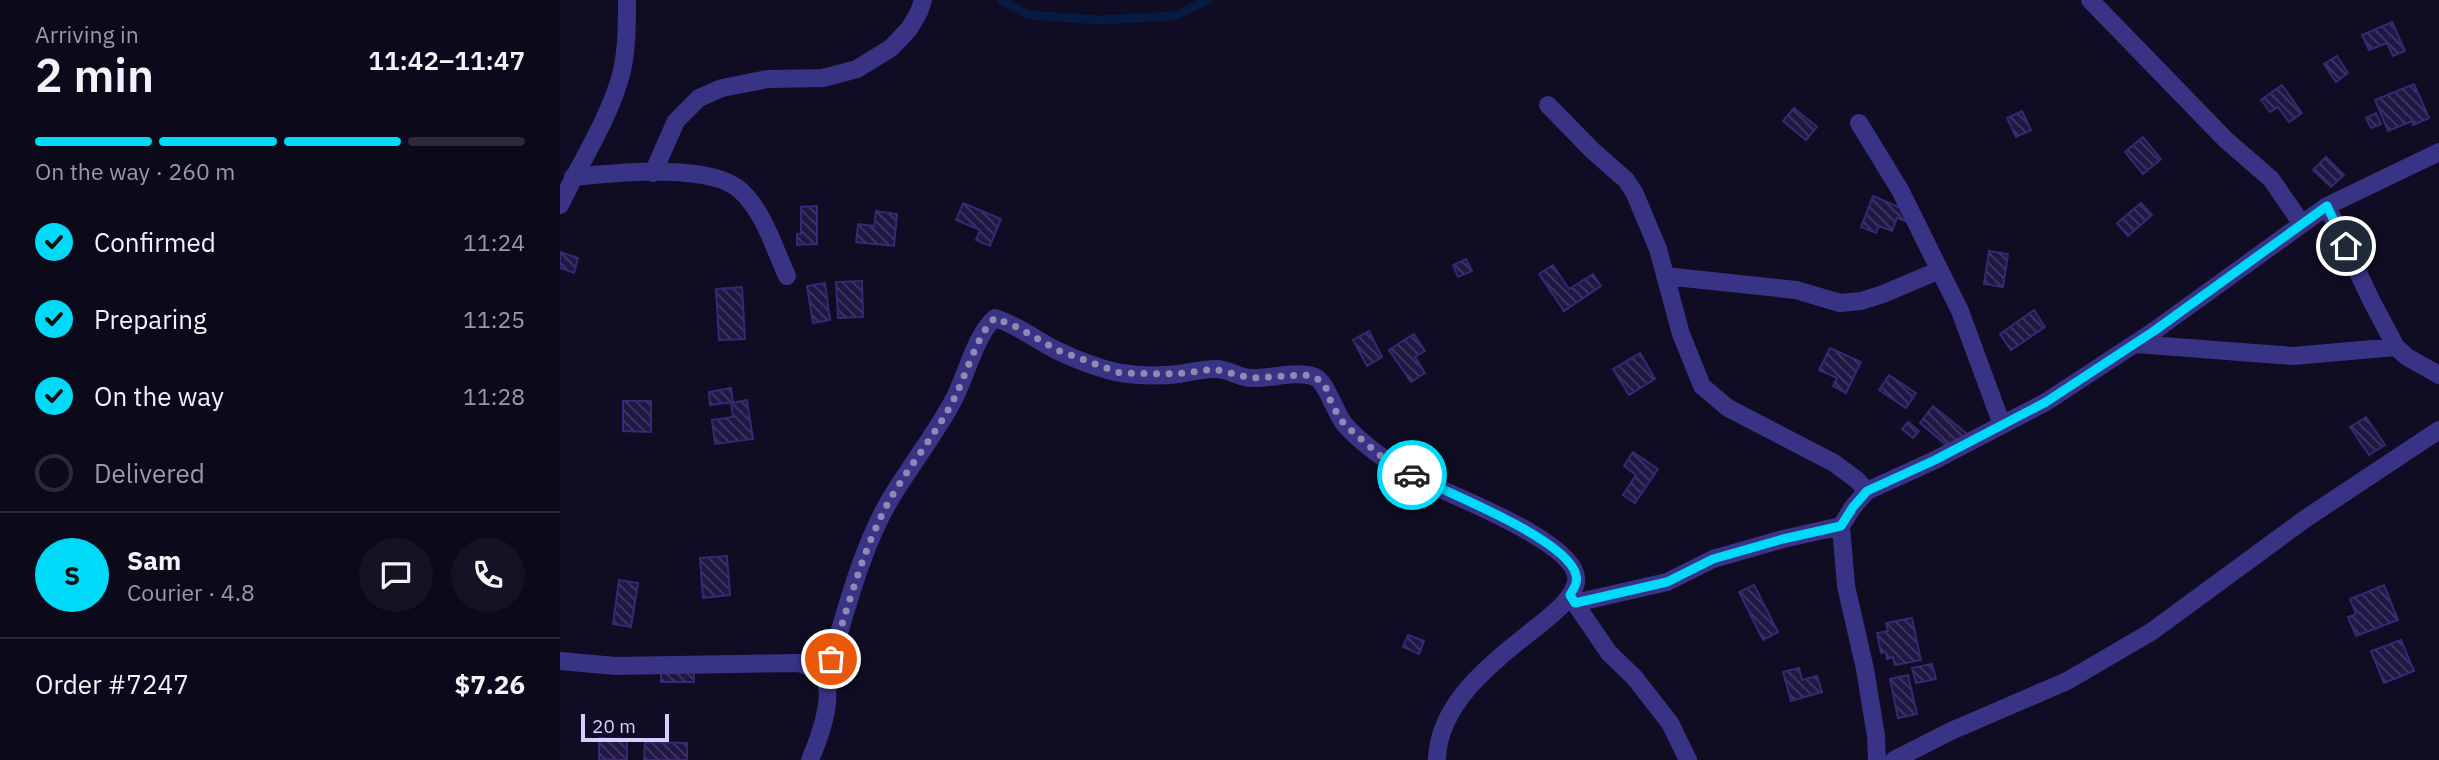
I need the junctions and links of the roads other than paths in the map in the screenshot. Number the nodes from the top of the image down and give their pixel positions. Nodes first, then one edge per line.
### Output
1 (627, 0) edge
2 (923, 0) edge
3 (2090, 0) edge
4 (1548, 105) dead end
5 (1859, 123) dead end
6 (2439, 152) edge
7 (653, 173) junction
8 (573, 177) junction
9 (560, 205) edge
10 (2327, 206) junction
11 (2302, 224) junction
12 (1940, 270) junction
13 (787, 276) dead end
14 (1665, 276) junction
15 (2136, 344) junction
16 (2396, 347) junction
17 (2439, 374) edge
18 (2002, 425) junction
19 (2439, 430) edge
20 (1867, 491) junction
21 (1841, 526) junction
22 (1572, 599) junction
23 (560, 661) edge
24 (825, 679) junction
25 (810, 760) edge
26 (1437, 760) edge
27 (1688, 760) edge
28 (1877, 760) edge
29 (1895, 760) edge

1 - 8 street
2 - 7 street
3 - 11 street
4 - 14 street
5 - 12 street
6 - 10 street
7 - 8 street
7 - 13 street
8 - 9 street
10 - 11 street
10 - 16 street
11 - 15 street
12 - 14 street
12 - 18 street
14 - 20 street
15 - 16 street
15 - 18 street
16 - 17 street
18 - 20 street
19 - 29 street
20 - 21 street
21 - 22 street
21 - 28 street
22 - 24 street
22 - 26 street
22 - 27 street
23 - 24 street
24 - 25 street

